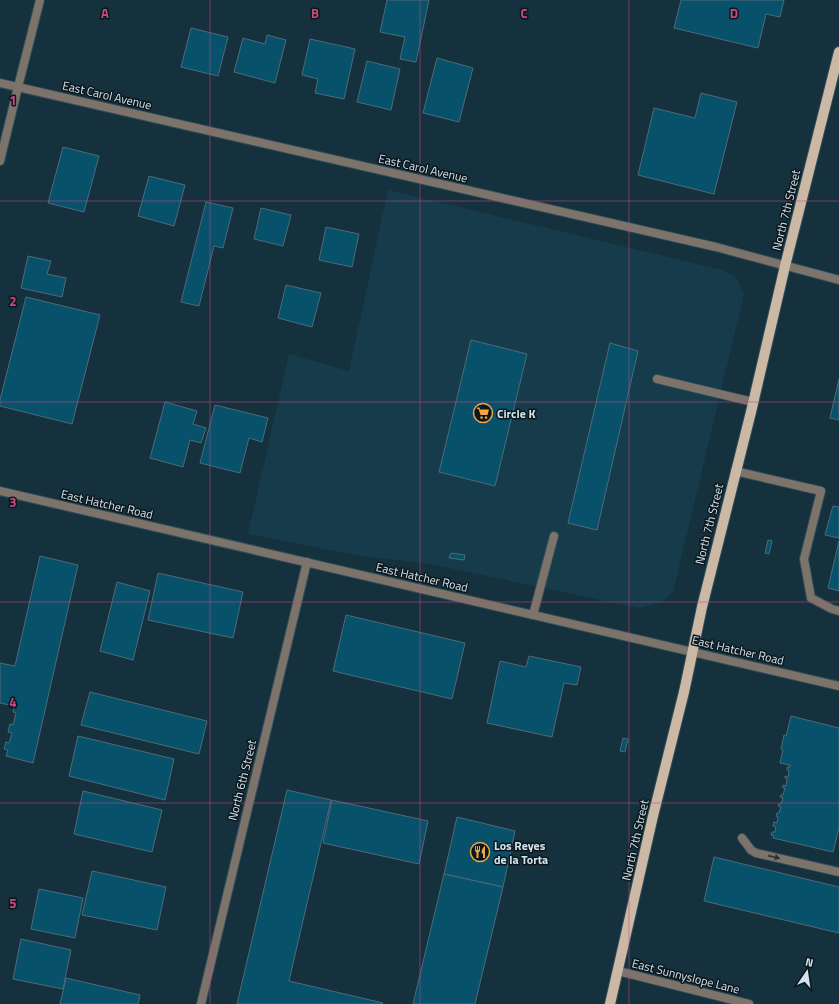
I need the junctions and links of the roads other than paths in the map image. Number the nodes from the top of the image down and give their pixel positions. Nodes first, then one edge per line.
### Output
1 (40, 0) edge
2 (839, 52) edge
3 (0, 83) edge
4 (18, 87) junction
5 (0, 161) edge
6 (786, 266) junction
7 (839, 280) edge
8 (657, 379) dead end
9 (753, 402) junction
10 (735, 471) junction
11 (0, 491) edge
12 (554, 536) dead end
13 (306, 562) junction
14 (839, 611) edge
15 (533, 615) junction
16 (692, 651) junction
17 (839, 686) edge
18 (742, 838) dead end
19 (839, 872) edge
20 (618, 971) junction
21 (201, 1004) edge
22 (610, 1004) edge
23 (749, 1004) edge

1 - 4 street
2 - 6 main road, North 7th Street
3 - 4 street, East Carol Avenue
4 - 5 street
4 - 6 street, East Carol Avenue
6 - 7 street, East Carol Avenue
6 - 9 main road, North 7th Street
8 - 9 street
9 - 10 main road, North 7th Street
10 - 14 street
10 - 16 main road, North 7th Street
11 - 13 street, East Hatcher Road
12 - 15 street
13 - 15 street, East Hatcher Road
13 - 21 street, North 6th Street
15 - 16 street, East Hatcher Road
16 - 17 street, East Hatcher Road
16 - 20 main road, North 7th Street
18 -> 19 street
20 - 22 main road, North 7th Street
20 - 23 street, East Sunnyslope Lane

